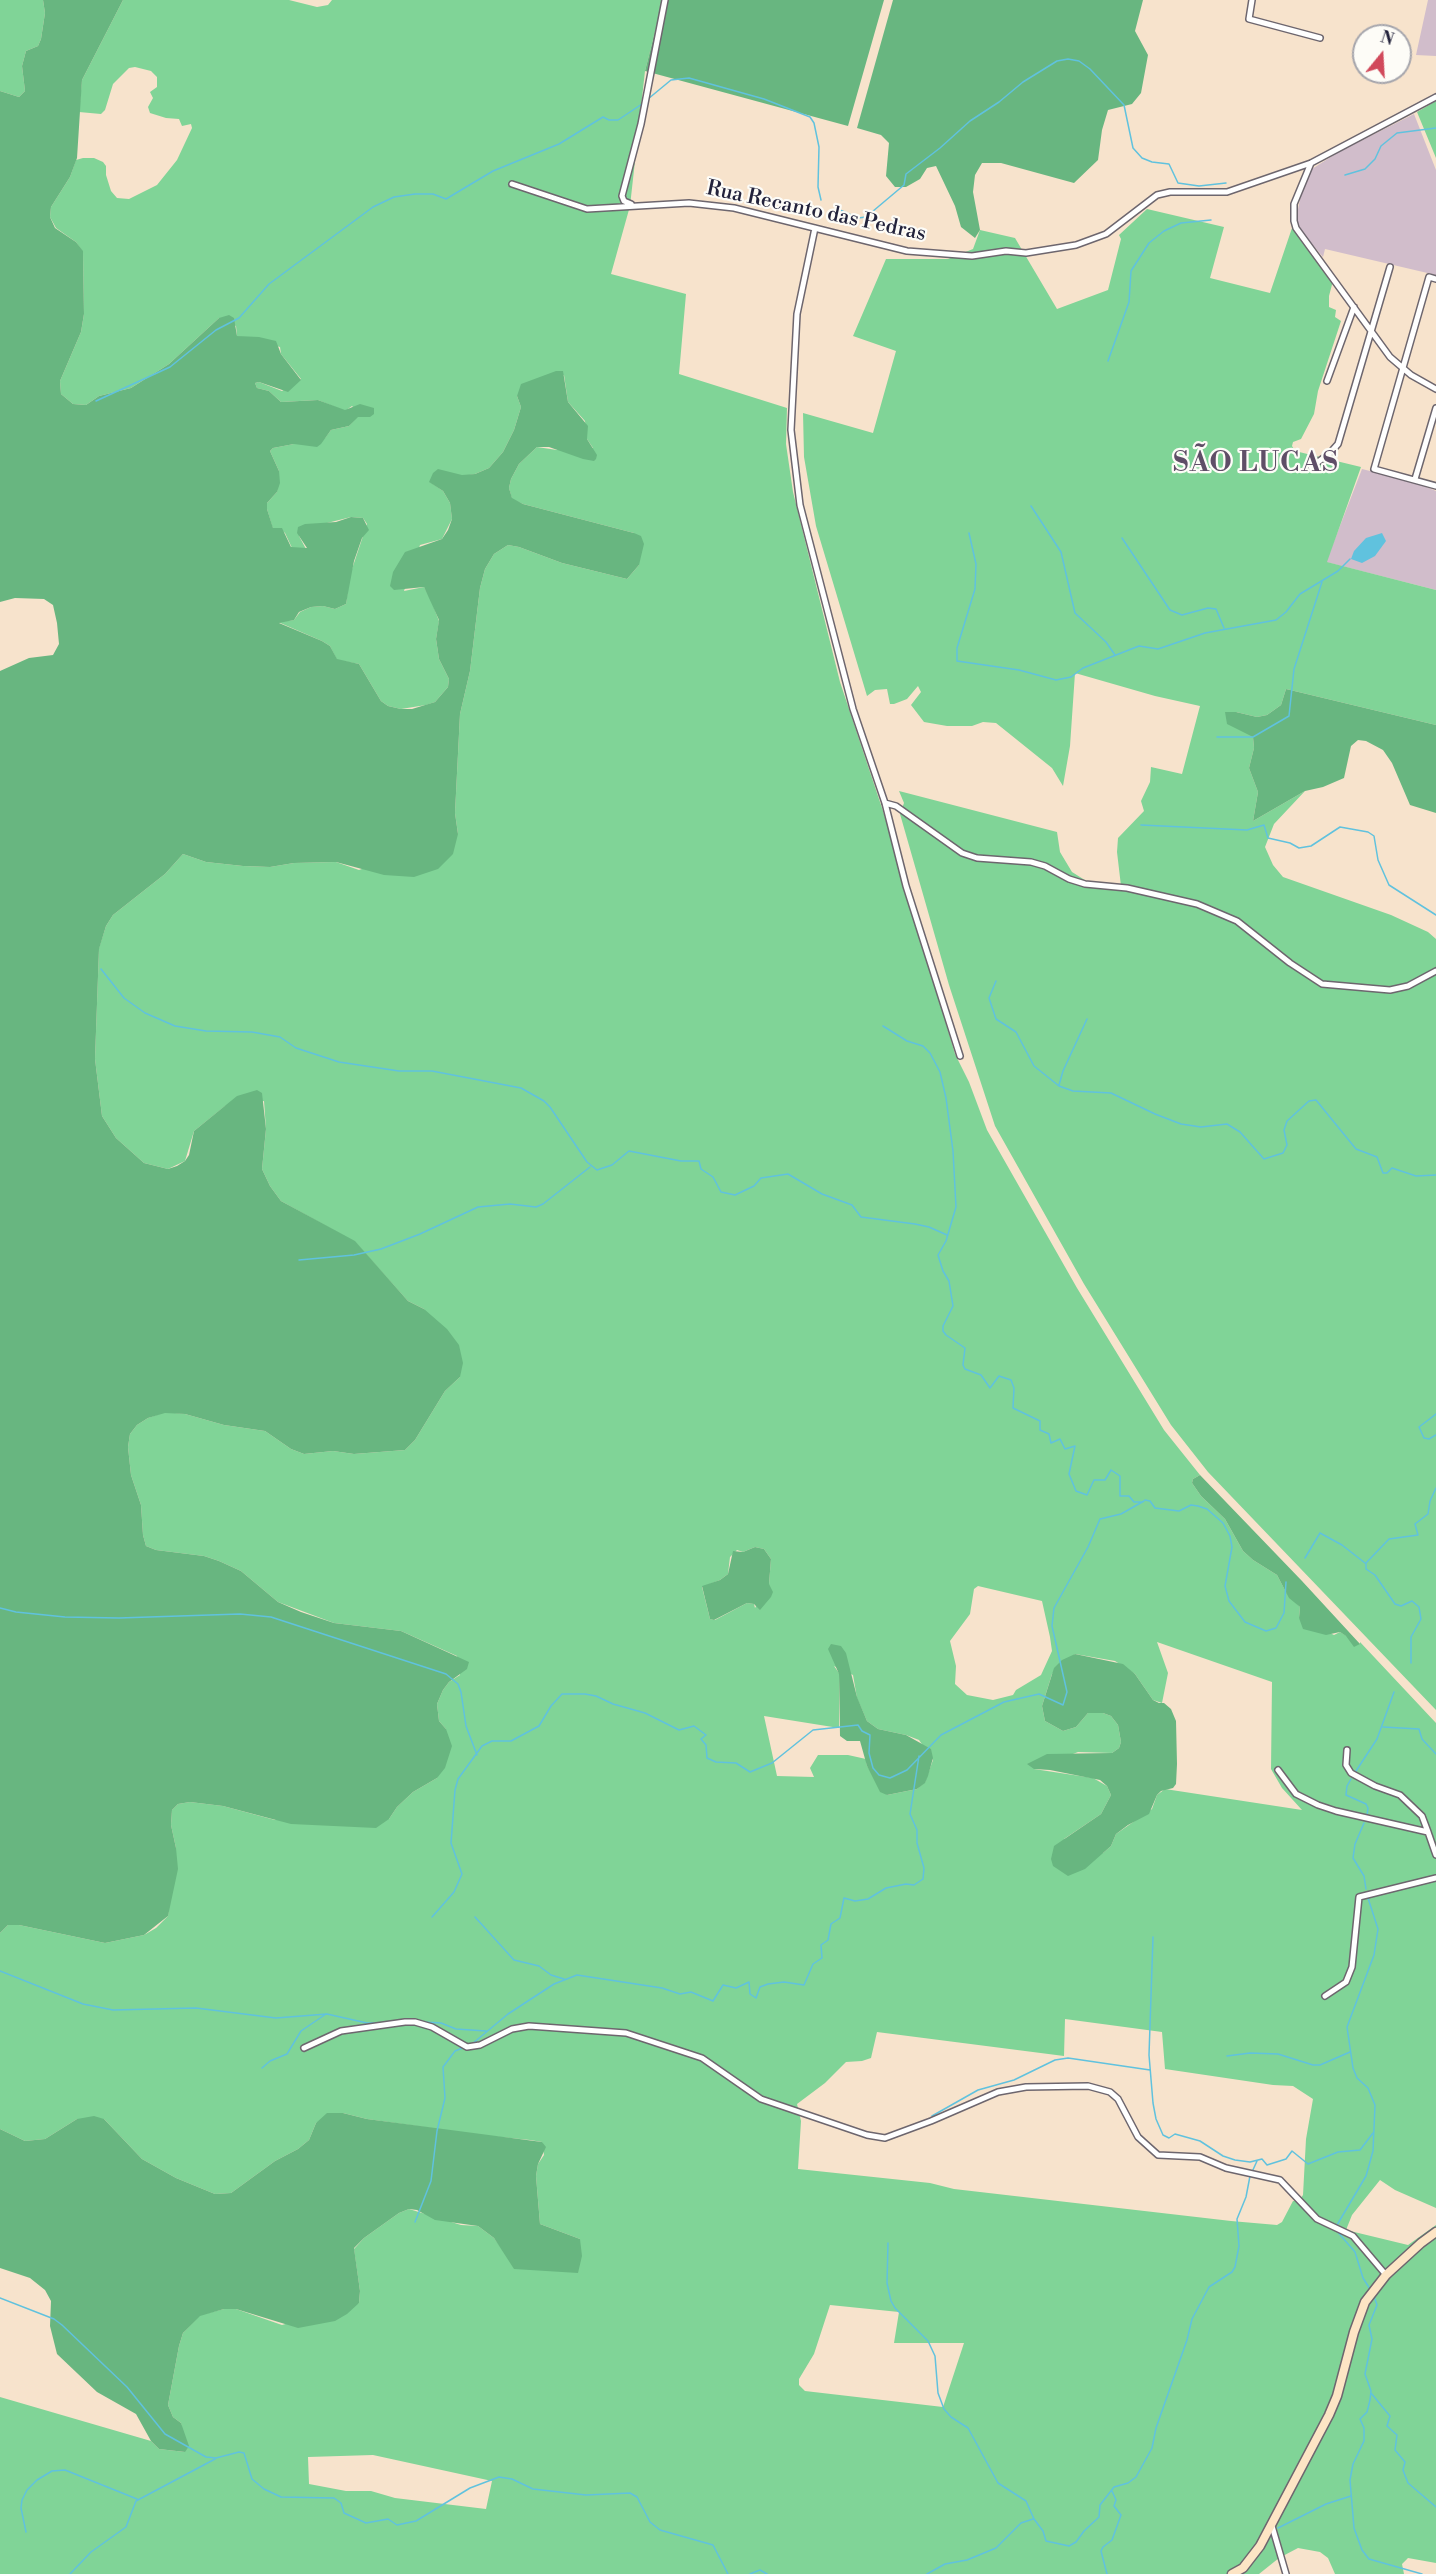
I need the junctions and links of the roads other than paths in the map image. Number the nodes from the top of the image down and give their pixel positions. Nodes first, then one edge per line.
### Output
1 (665, 0) edge
2 (1252, 0) edge
3 (1320, 38) dead end
4 (1436, 97) edge
5 (1311, 163) junction
6 (512, 184) dead end
7 (632, 205) junction
8 (815, 228) junction
9 (1390, 267) dead end
10 (1433, 278) edge
11 (1354, 307) junction
12 (1372, 333) junction
13 (1404, 369) junction
14 (1327, 381) dead end
15 (1436, 389) edge
16 (1436, 408) edge
17 (1429, 432) junction
18 (1436, 435) edge
19 (1311, 467) dead end
20 (1415, 479) junction
21 (1436, 486) edge
22 (885, 802) junction
23 (1436, 970) edge
24 (960, 1056) dead end
25 (1347, 1750) dead end
26 (1278, 1770) dead end
27 (1428, 1832) junction
28 (1436, 1855) edge
29 (1436, 1878) edge
30 (1325, 1996) dead end
31 (304, 2048) dead end
32 (1436, 2232) edge
33 (1386, 2275) junction
34 (1272, 2526) junction
35 (1232, 2574) edge
36 (1286, 2574) edge

1 - 7 street
2 - 3 street
4 - 5 street, Rua Recanto das Pedras
5 - 8 street, Rua Recanto das Pedras
5 - 11 street
6 - 7 street, Rua Recanto das Pedras
7 - 8 street, Rua Recanto das Pedras
8 - 22 street
9 - 12 street
10 - 13 street
11 - 12 street
11 - 14 street
12 - 13 street
12 - 19 street
13 - 15 street
13 - 20 street
16 - 17 street
17 - 18 street
17 - 20 street
20 - 21 street
22 - 23 street
22 - 24 street
25 - 27 street
26 - 27 street
27 - 28 street
29 - 30 street
31 - 33 street
32 - 33 street
33 - 34 street
34 - 35 street
34 - 36 street

